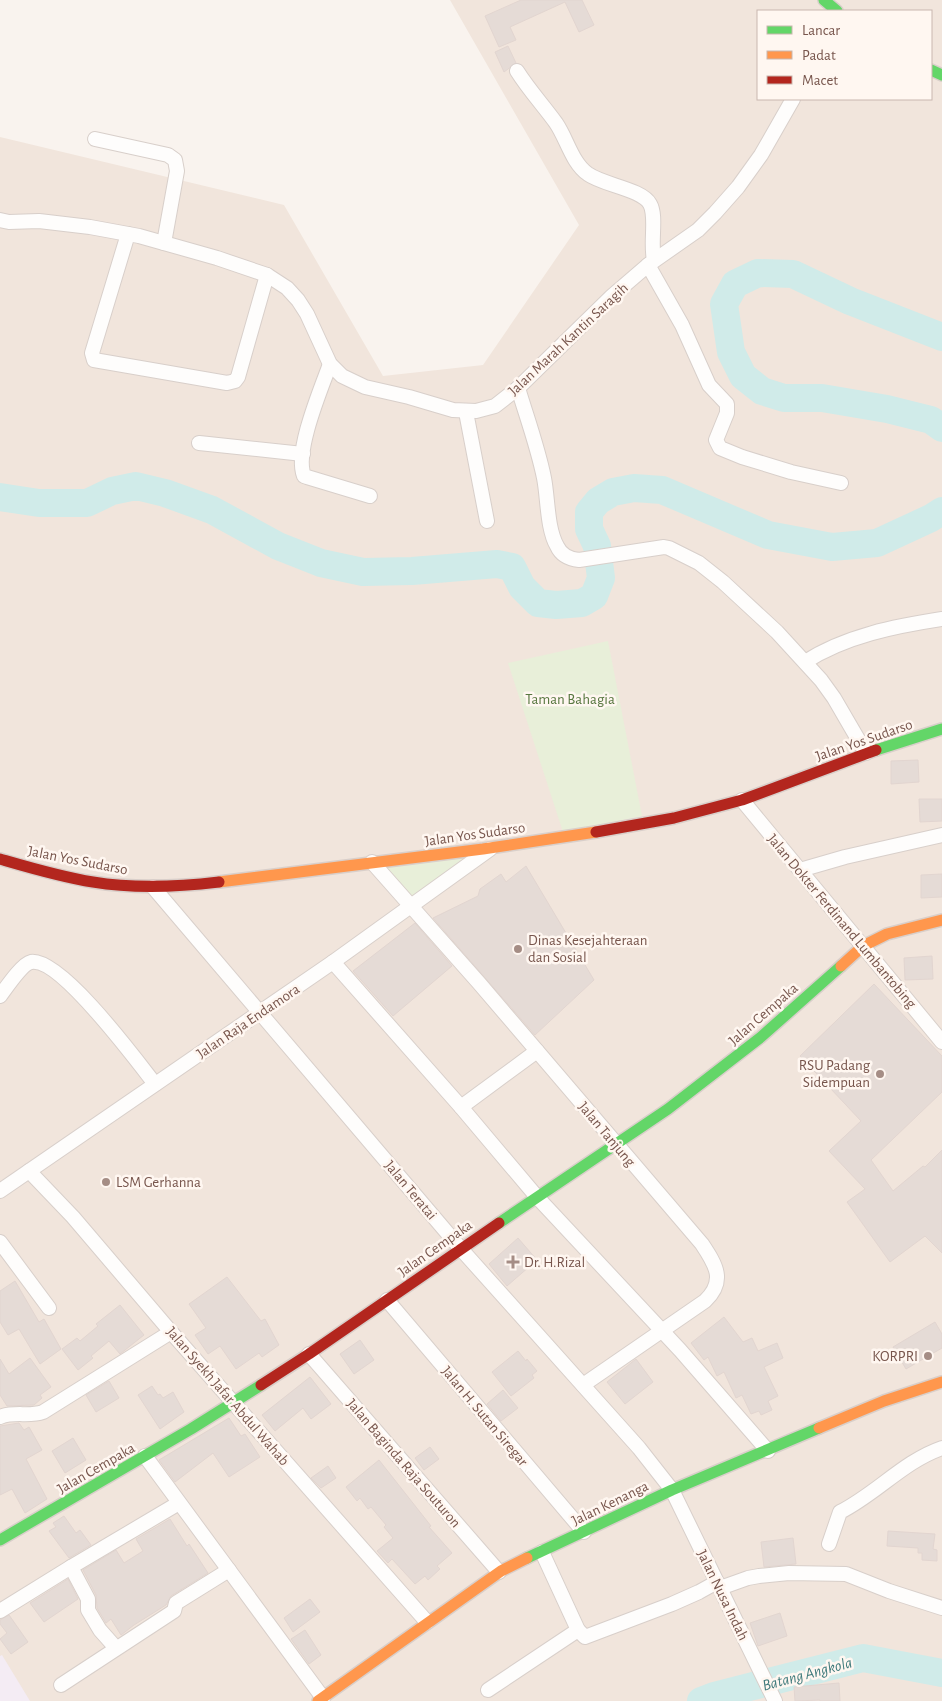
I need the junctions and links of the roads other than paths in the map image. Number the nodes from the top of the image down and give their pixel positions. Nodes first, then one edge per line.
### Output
1 (824, 0) edge
2 (836, 10) edge
3 (517, 71) dead end
4 (792, 100) edge
5 (95, 139) dead end
6 (0, 220) edge
7 (128, 234) junction
8 (164, 243) junction
9 (651, 263) junction
10 (267, 275) junction
11 (330, 364) junction
12 (518, 388) junction
13 (466, 412) junction
14 (200, 443) dead end
15 (303, 454) junction
16 (841, 483) dead end
17 (370, 496) dead end
18 (486, 521) dead end
19 (942, 619) edge
20 (805, 662) junction
21 (942, 729) edge
22 (866, 753) junction
23 (742, 800) junction
24 (942, 835) edge
25 (492, 848) junction
26 (0, 859) edge
27 (372, 862) junction
28 (800, 870) junction
29 (153, 887) junction
30 (410, 906) junction
31 (942, 920) edge
32 (863, 946) junction
33 (333, 962) junction
34 (0, 996) edge
35 (260, 1013) junction
36 (942, 1042) edge
37 (537, 1051) junction
38 (155, 1084) junction
39 (460, 1107) junction
40 (615, 1144) junction
41 (28, 1171) junction
42 (0, 1191) edge
43 (536, 1197) junction
44 (0, 1242) edge
45 (460, 1249) junction
46 (387, 1300) junction
47 (49, 1308) dead end
48 (662, 1331) junction
49 (171, 1332) junction
50 (309, 1354) junction
51 (942, 1382) edge
52 (583, 1385) junction
53 (234, 1402) junction
54 (0, 1417) edge
55 (942, 1448) edge
56 (768, 1451) junction
57 (145, 1456) junction
58 (672, 1490) junction
59 (180, 1503) junction
60 (584, 1532) junction
61 (0, 1540) edge
62 (829, 1544) dead end
63 (542, 1552) junction
64 (71, 1567) junction
65 (229, 1570) junction
66 (500, 1572) junction
67 (718, 1585) junction
68 (942, 1608) edge
69 (0, 1611) edge
70 (427, 1622) junction
71 (578, 1630) junction
72 (116, 1648) junction
73 (61, 1685) dead end
74 (488, 1690) dead end
75 (320, 1700) edge
76 (774, 1701) edge

1 - 2 street
3 - 9 street
4 - 9 street, Jalan Marah Kantin Saragih
5 - 8 street
6 - 7 street, Jalan Marah Kantin Saragih
7 - 8 street, Jalan Marah Kantin Saragih
7 - 10 street
8 - 10 street, Jalan Marah Kantin Saragih
9 - 12 street, Jalan Marah Kantin Saragih
9 - 16 street
10 - 11 street, Jalan Marah Kantin Saragih
11 - 13 street, Jalan Marah Kantin Saragih
11 - 15 street
12 - 13 street, Jalan Marah Kantin Saragih
12 - 20 street
13 - 18 street
14 - 15 street
15 - 17 street
19 - 20 street
20 - 22 street
21 - 22 street, Jalan Yos Sudarso
22 - 23 street, Jalan Yos Sudarso
23 - 25 street, Jalan Yos Sudarso
23 - 28 street, Jalan Dokter Ferdinand Lumbantobing
24 - 28 street
25 - 27 street, Jalan Yos Sudarso
25 - 30 street, Jalan Raja Endamora
26 - 29 street, Jalan Yos Sudarso
27 - 29 street, Jalan Yos Sudarso
27 - 30 street, Jalan Tanjung
28 - 32 street, Jalan Dokter Ferdinand Lumbantobing
29 - 35 street, Jalan Teratai
30 - 33 street, Jalan Raja Endamora
30 - 37 street, Jalan Tanjung
31 - 32 street, Jalan Cempaka
32 - 36 street, Jalan Dokter Ferdinand Lumbantobing
32 - 40 street, Jalan Cempaka
33 - 35 street, Jalan Raja Endamora
33 - 39 street
34 - 38 street
35 - 38 street, Jalan Raja Endamora
35 - 45 street, Jalan Teratai
37 - 39 street
37 - 40 street, Jalan Tanjung
38 - 41 street, Jalan Raja Endamora
39 - 43 street
40 - 43 street, Jalan Cempaka
40 - 48 street, Jalan Tanjung
41 - 42 street, Jalan Raja Endamora
41 - 49 street, Jalan Syekh Jafar Abdul Wahab
43 - 45 street, Jalan Cempaka
43 - 48 street
44 - 47 street
45 - 46 street, Jalan Cempaka
45 - 52 street, Jalan Teratai
46 - 50 street, Jalan Cempaka
46 - 60 street, Jalan H. Sutan Siregar
48 - 52 street, Jalan Tanjung
48 - 56 street
49 - 53 street, Jalan Syekh Jafar Abdul Wahab
49 - 54 street
50 - 53 street, Jalan Cempaka
50 - 66 street, Jalan Baginda Raja Souturon
51 - 56 street, Jalan Kenanga
52 - 58 street, Jalan Teratai
53 - 57 street, Jalan Cempaka
53 - 70 street, Jalan Syekh Jafar Abdul Wahab
55 - 62 street
56 - 58 street, Jalan Kenanga
57 - 59 street
57 - 61 street, Jalan Cempaka
58 - 60 street, Jalan Kenanga
58 - 67 street, Jalan Nusa Indah
59 - 64 street
59 - 65 street
60 - 63 street, Jalan Kenanga
63 - 66 street, Jalan Kenanga
63 - 71 street
64 - 69 street
64 - 72 street
65 - 72 street
65 - 75 street
66 - 70 street, Jalan Kenanga
67 - 68 street
67 - 71 street
67 - 76 street, Jalan Nusa Indah
70 - 75 street, Jalan Kenanga
71 - 74 street
72 - 73 street

